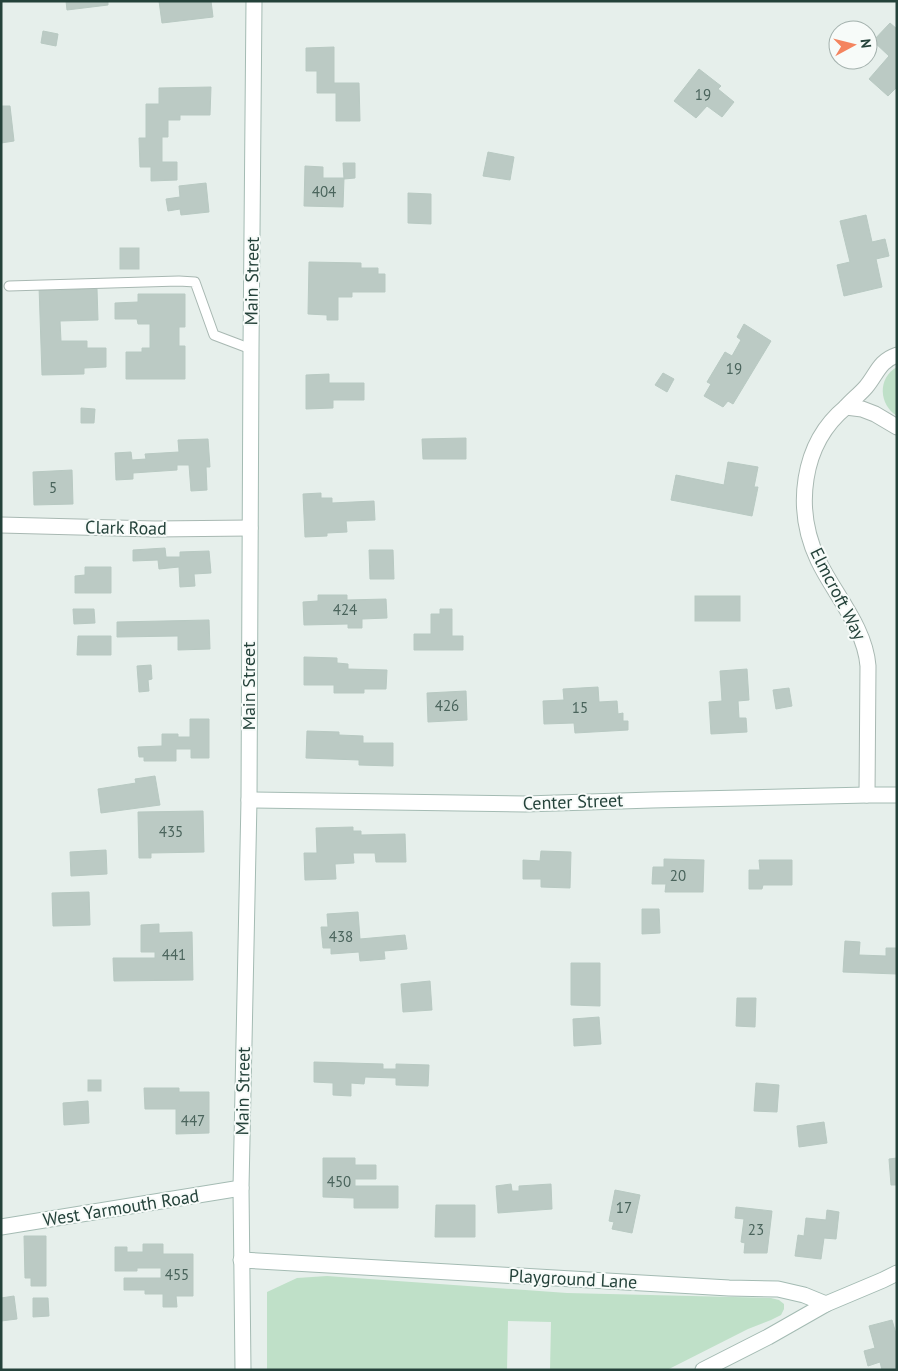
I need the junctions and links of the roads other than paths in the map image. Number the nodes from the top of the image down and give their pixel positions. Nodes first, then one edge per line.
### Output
1 (254, 1) edge
2 (9, 286) dead end
3 (251, 349) junction
4 (897, 355) edge
5 (846, 407) junction
6 (897, 427) edge
7 (1, 526) edge
8 (250, 528) junction
9 (867, 795) junction
10 (897, 795) edge
11 (249, 800) junction
12 (241, 1188) junction
13 (1, 1228) edge
14 (241, 1260) junction
15 (897, 1273) edge
16 (826, 1304) junction
17 (243, 1370) edge
18 (703, 1370) edge

1 - 3 street, Main Street
2 - 3 lane
3 - 8 street, Main Street
4 - 5 street, Elmcroft Way
5 - 6 street
5 - 9 street, Elmcroft Way
7 - 8 street, Clark Road
8 - 11 street, Main Street
9 - 10 street, Center Street
9 - 11 street, Center Street
11 - 12 street, Main Street
12 - 13 street, West Yarmouth Road
12 - 14 street, Main Street
14 - 16 street, Playground Lane
14 - 17 street, Main Street
15 - 16 street
16 - 18 street

